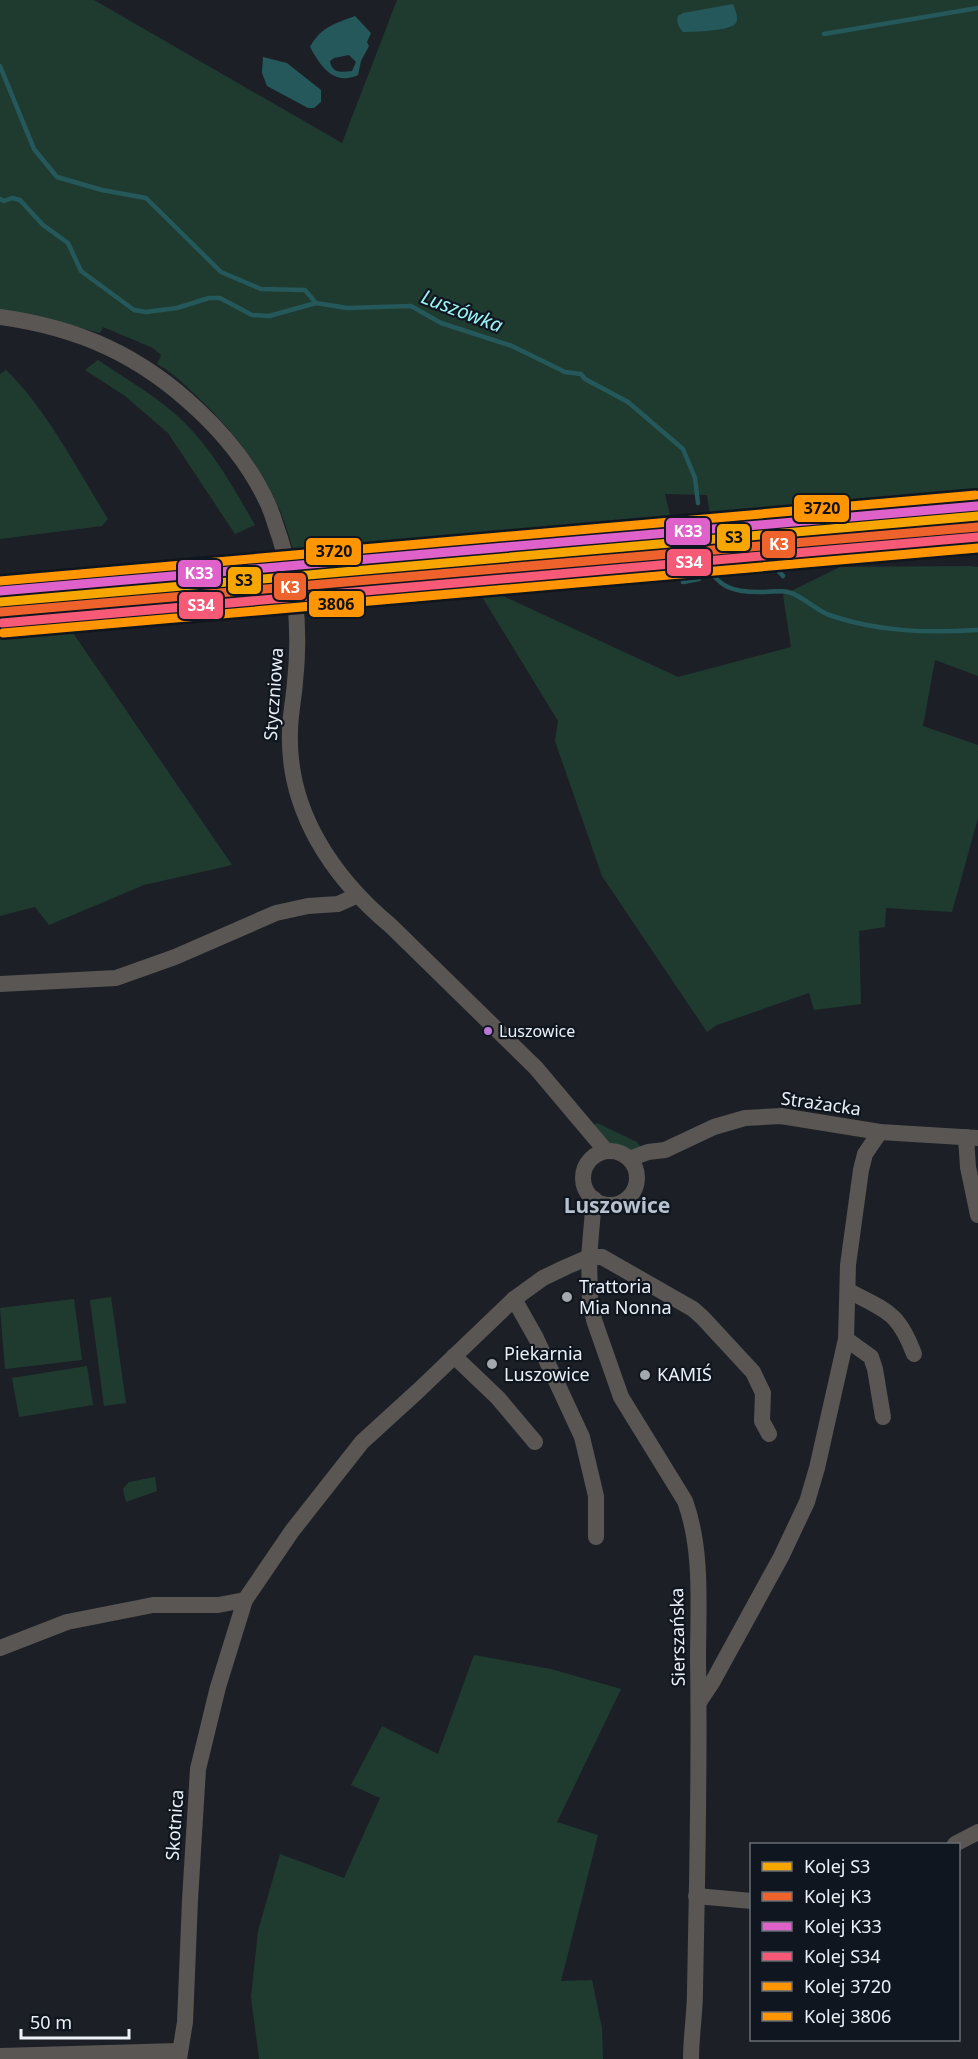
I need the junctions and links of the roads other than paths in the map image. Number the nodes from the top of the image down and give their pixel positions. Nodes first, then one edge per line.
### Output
1 (0, 317) edge
2 (358, 895) junction
3 (0, 984) edge
4 (880, 1132) junction
5 (972, 1138) edge
6 (665, 1150) junction
7 (598, 1155) junction
8 (629, 1159) junction
9 (637, 1176) junction
10 (594, 1199) junction
11 (614, 1204) junction
12 (978, 1215) edge
13 (592, 1239) junction
14 (589, 1257) junction
15 (849, 1291) junction
16 (514, 1299) junction
17 (846, 1339) junction
18 (914, 1354) dead end
19 (454, 1356) junction
20 (883, 1417) dead end
21 (769, 1434) dead end
22 (535, 1442) dead end
23 (596, 1538) dead end
24 (245, 1600) junction
25 (0, 1648) edge
26 (699, 1702) junction
27 (978, 1832) edge
28 (959, 1843) edge
29 (696, 1896) junction
30 (750, 1901) edge
31 (179, 2055) edge
32 (0, 2056) edge
33 (691, 2059) edge

1 - 2 street, Styczniowa
2 - 3 street
2 - 7 street, Styczniowa
4 - 5 street, Strażacka
4 - 6 street, Strażacka
4 - 15 street
5 - 12 street
6 - 8 street, Strażacka
6 - 9 street, Strażacka
7 - 8 street
7 - 10 street
8 - 9 street
9 - 11 street
10 - 11 street
10 - 13 street, Sierszańska
11 - 13 street, Sierszańska
13 - 14 street, Sierszańska
14 - 16 street, Skotnica
14 - 21 street
14 - 26 street, Sierszańska
15 - 17 street
15 - 18 street
16 - 19 street, Skotnica
16 - 23 street
17 - 20 street
17 - 26 street
19 - 22 street
19 - 24 street, Skotnica
24 - 25 street
24 - 31 street, Skotnica
26 - 29 street, Sierszańska
27 - 28 street
29 - 30 street
29 - 33 street, Sierszańska
31 - 32 street

